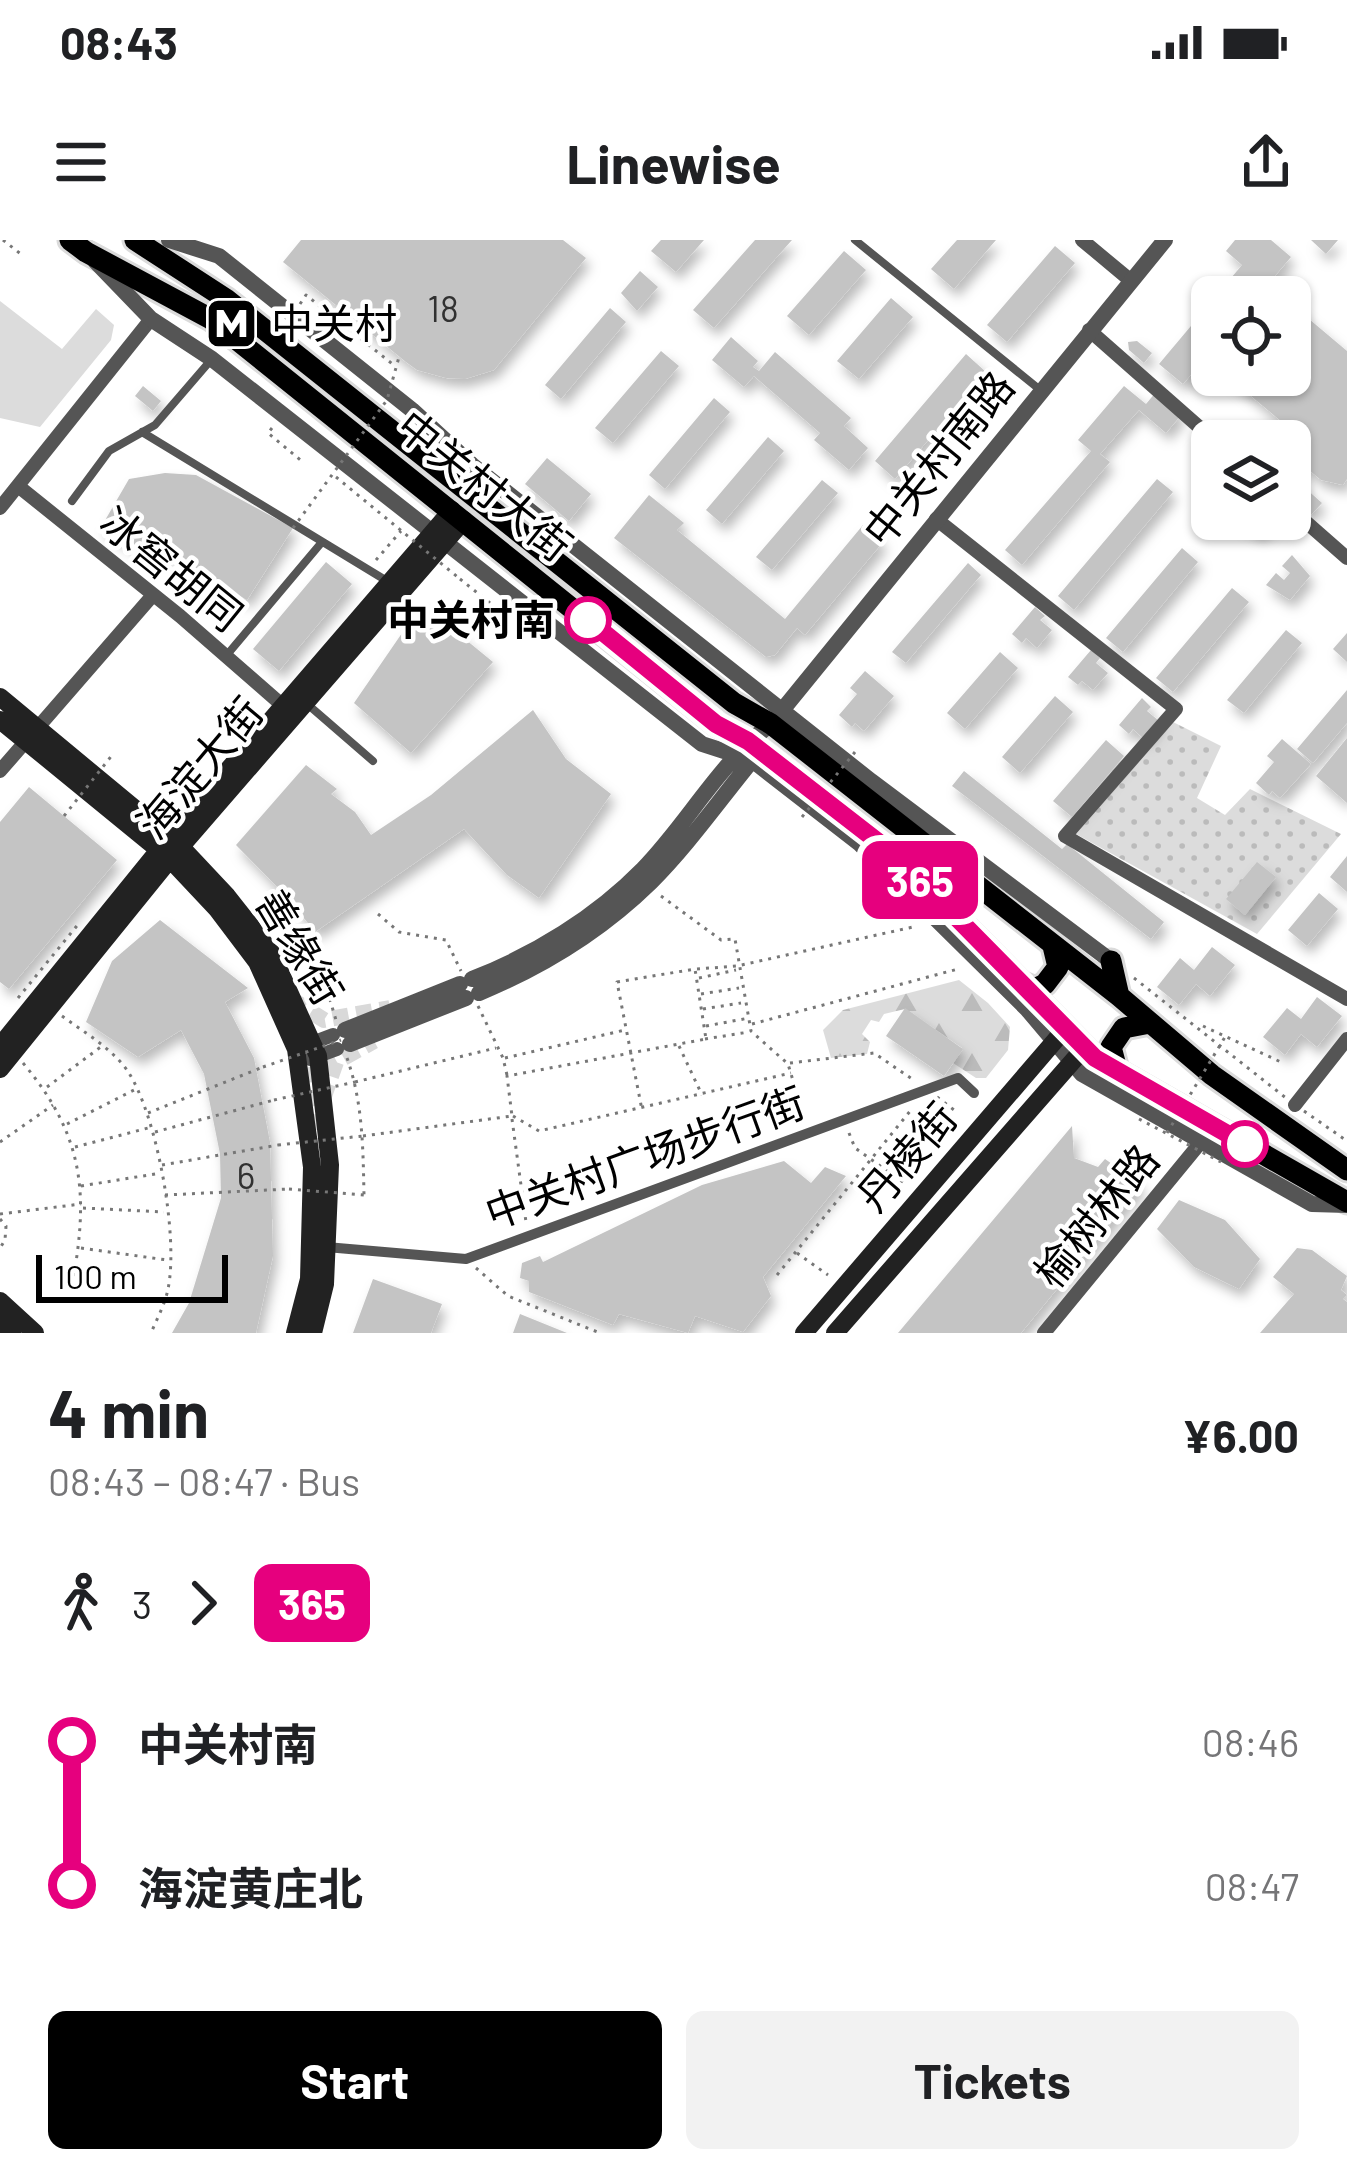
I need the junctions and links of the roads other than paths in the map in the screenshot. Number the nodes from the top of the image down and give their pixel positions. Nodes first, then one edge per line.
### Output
1 (135, 240) edge
2 (170, 240) edge
3 (855, 240) edge
4 (1082, 240) edge
5 (1165, 240) edge
6 (78, 246) edge
7 (1130, 280) junction
8 (151, 319) junction
9 (1089, 330) junction
10 (212, 359) junction
11 (1040, 390) junction
12 (1191, 421) edge
13 (142, 433) junction
14 (472, 465) junction
15 (457, 483) junction
16 (17, 486) junction
17 (72, 501) dead end
18 (0, 508) edge
19 (458, 515) junction
20 (936, 520) junction
21 (1311, 526) edge
22 (438, 538) junction
23 (322, 542) junction
24 (1347, 558) edge
25 (389, 582) junction
26 (153, 595) junction
27 (226, 656) junction
28 (0, 697) edge
29 (304, 701) junction
30 (282, 705) junction
31 (777, 717) junction
32 (0, 720) edge
33 (30, 734) junction
34 (749, 752) junction
35 (373, 761) dead end
36 (0, 771) edge
37 (170, 849) junction
38 (1053, 946) junction
39 (1111, 961) joint
40 (1022, 983) junction
41 (469, 989) junction
42 (1119, 996) junction
43 (1347, 999) edge
44 (1150, 1022) junction
45 (1060, 1034) junction
46 (1347, 1039) edge
47 (327, 1043) junction
48 (0, 1046) edge
49 (1078, 1053) junction
50 (0, 1069) edge
51 (1117, 1070) junction
52 (974, 1093) dead end
53 (1295, 1105) dead end
54 (1201, 1142) junction
55 (1347, 1170) edge
56 (1347, 1203) edge
57 (326, 1247) junction
58 (0, 1301) edge
59 (0, 1322) edge
60 (12, 1333) edge
61 (34, 1333) edge
62 (295, 1333) edge
63 (313, 1333) edge
64 (803, 1333) edge
65 (835, 1333) edge
66 (1044, 1333) edge

1 - 15 main road, 中关村大街
2 - 14 street, 中关村大街
3 - 11 lane
4 - 7 street
5 - 7 street, 中关村南路
6 - 8 street
6 - 19 main road, 中关村大街
7 - 9 street, 中关村南路
8 - 10 street
8 - 16 street
9 - 11 street, 中关村南路
9 - 12 street
10 - 13 lane
10 - 22 street
11 - 20 street, 中关村南路
13 - 17 lane
13 - 23 lane
14 - 15 main road
14 - 31 street, 中关村大街
15 - 31 main road, 中关村大街
16 - 18 street
16 - 26 street, 冰窖胡同
19 - 22 main road, 海淀大街
19 - 34 main road, 中关村大街
20 - 31 street, 中关村南路
20 - 43 street
21 - 24 street
22 - 25 main road, 海淀大街
22 - 29 main road, 海淀大街
22 - 34 street
23 - 25 lane
23 - 27 lane
25 - 30 main road, 海淀大街
26 - 27 street, 冰窖胡同
26 - 33 street
27 - 30 street, 冰窖胡同
28 - 33 main road, 善缘街
29 - 30 street
29 - 35 lane
29 - 37 main road, 海淀大街
30 - 37 main road, 海淀大街
31 - 34 street, 中关村南路
31 - 38 main road, 中关村大街
31 - 39 street, 中关村大街
32 - 33 main road, 善缘街
33 - 36 street
33 - 37 main road, 善缘街
34 - 40 main road, 中关村大街
34 - 41 street
34 - 41 street
34 - 45 street, 中关村大街
37 - 47 main road, 善缘街
37 - 48 main road, 海淀大街
37 - 50 main road, 海淀大街
38 - 40 main road
38 - 42 main road, 中关村大街
39 - 42 main road
40 - 45 main road, 中关村大街
41 - 47 street
42 - 44 main road, 中关村大街
44 - 51 main road
44 - 55 main road, 中关村大街
45 - 49 main road, 中关村大街
45 - 64 main road, 丹棱街
46 - 53 street
47 - 57 main road, 善缘街
47 - 62 main road, 善缘街
49 - 51 main road, 中关村大街
49 - 54 street, 中关村大街
49 - 65 main road, 丹棱街
51 - 56 main road, 中关村大街
52 - 57 street, 中关村广场步行街
54 - 56 street, 中关村大街
54 - 66 street, 榆树林路
57 - 63 main road, 善缘街
58 - 61 main road
59 - 60 main road

